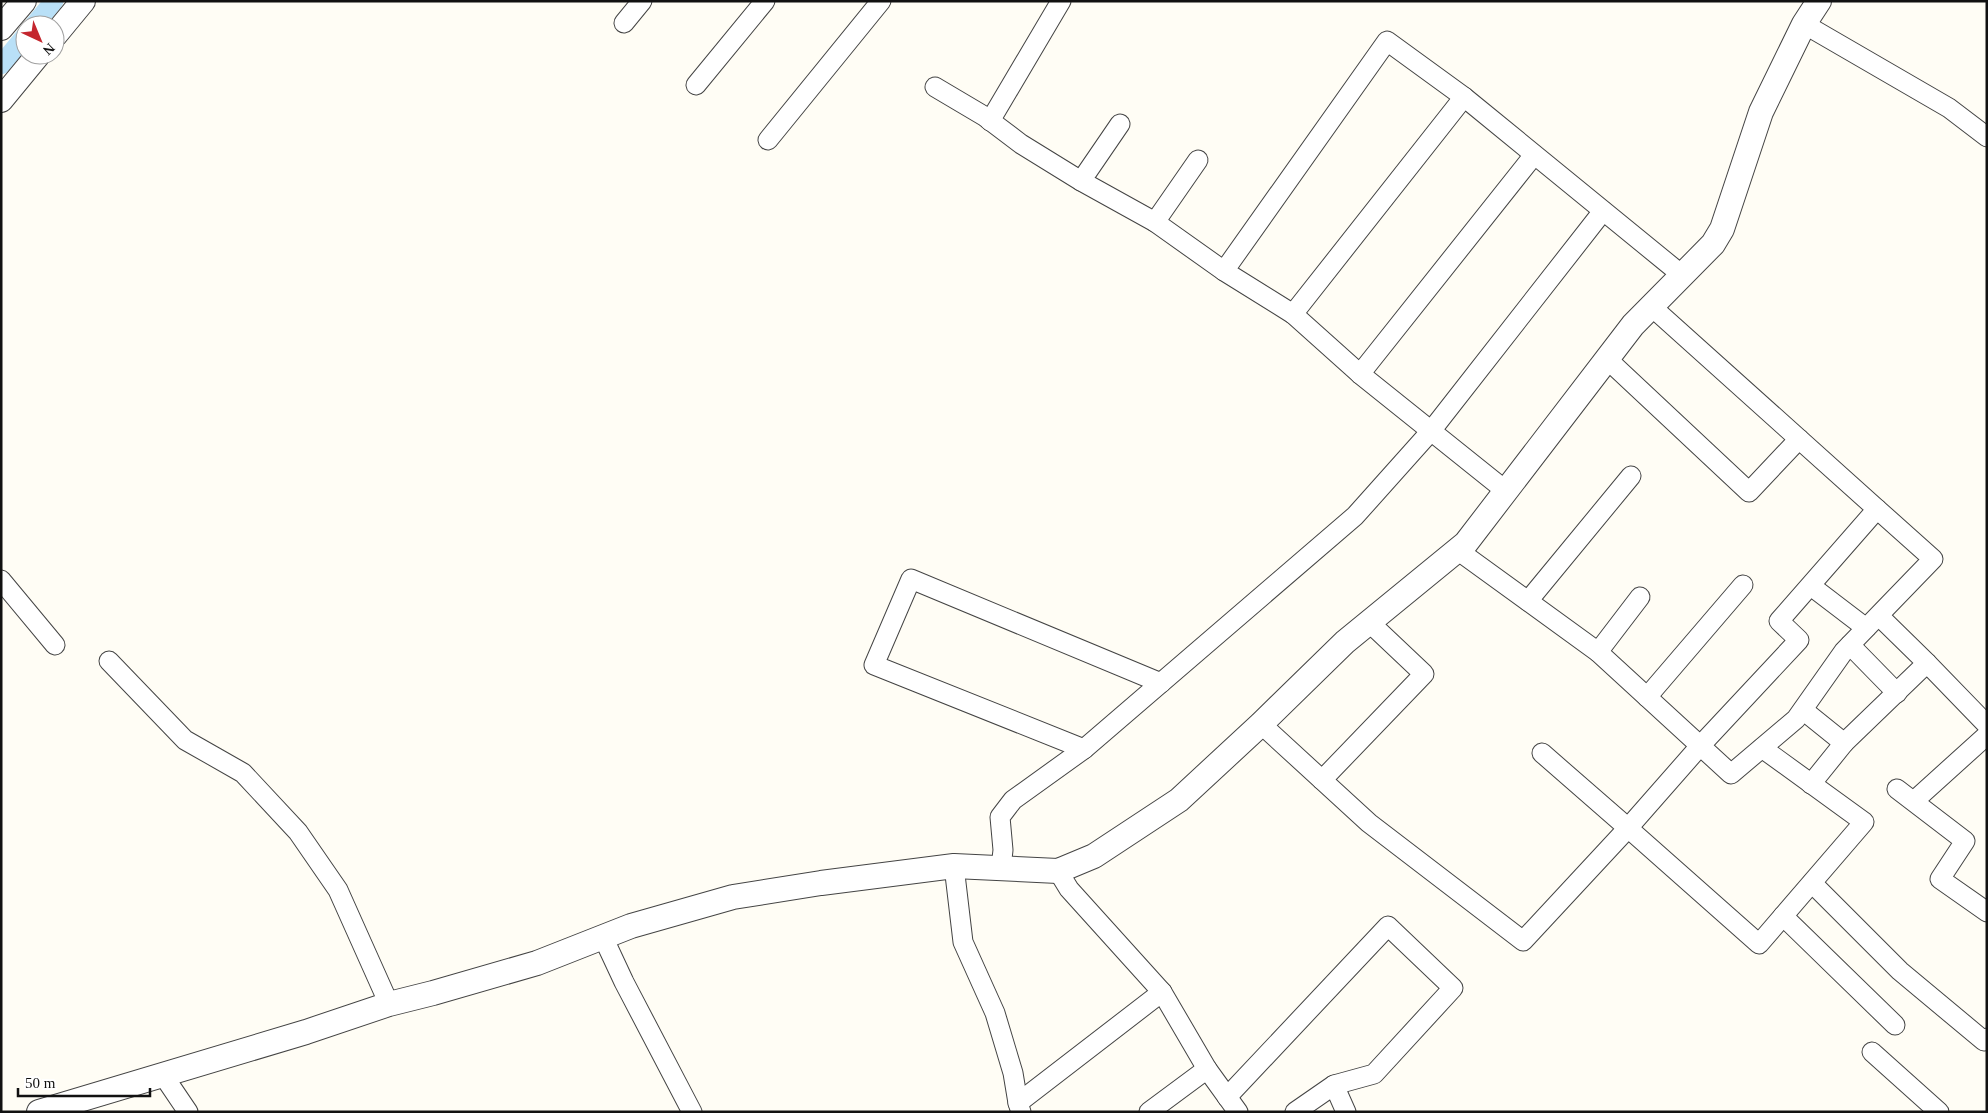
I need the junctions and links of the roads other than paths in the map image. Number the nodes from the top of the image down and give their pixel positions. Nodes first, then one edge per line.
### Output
1 (24, 1) edge
2 (83, 1) edge
3 (642, 1) edge
4 (765, 1) edge
5 (1060, 1) edge
6 (1819, 1) edge
7 (878, 2) edge
8 (65, 23) edge
9 (624, 23) dead end
10 (1804, 24) junction
11 (1, 28) edge
12 (30, 65) edge
13 (696, 85) dead end
14 (935, 87) dead end
15 (1464, 97) junction
16 (1, 100) edge
17 (990, 121) junction
18 (1120, 124) dead end
19 (1987, 137) edge
20 (768, 140) dead end
21 (1534, 155) junction
22 (1198, 160) dead end
23 (1081, 181) junction
24 (1603, 211) junction
25 (1155, 222) junction
26 (1224, 271) junction
27 (1682, 275) junction
28 (1652, 307) junction
29 (1293, 314) junction
30 (1608, 359) junction
31 (1360, 374) junction
32 (1431, 431) junction
33 (1799, 440) junction
34 (1631, 476) dead end
35 (1506, 491) junction
36 (1878, 509) junction
37 (1456, 549) junction
38 (1, 580) edge
39 (1743, 585) dead end
40 (1811, 586) junction
41 (1640, 597) dead end
42 (1528, 601) junction
43 (1370, 622) junction
44 (1873, 622) junction
45 (55, 645) dead end
46 (1850, 645) junction
47 (1598, 652) junction
48 (109, 661) dead end
49 (1927, 663) junction
50 (1161, 683) junction
51 (1897, 693) junction
52 (1647, 697) junction
53 (1803, 710) junction
54 (1983, 715) edge
55 (1261, 724) junction
56 (1987, 735) edge
57 (1844, 743) junction
58 (1700, 746) junction
59 (1762, 748) junction
60 (1084, 749) junction
61 (1542, 753) dead end
62 (1322, 780) junction
63 (1811, 784) junction
64 (1897, 789) dead end
65 (1914, 802) junction
66 (1628, 828) junction
67 (954, 866) junction
68 (1001, 868) junction
69 (1058, 871) junction
70 (1812, 883) junction
71 (1987, 912) edge
72 (1784, 916) junction
73 (603, 937) junction
74 (1162, 992) junction
75 (389, 1004) junction
76 (1895, 1025) dead end
77 (1987, 1038) edge
78 (1872, 1052) dead end
79 (1207, 1069) junction
80 (163, 1075) junction
81 (1334, 1085) junction
82 (1232, 1104) edge
83 (1020, 1107) edge
84 (39, 1112) edge
85 (188, 1112) edge
86 (692, 1112) edge
87 (1149, 1112) edge
88 (1295, 1112) edge
89 (1346, 1112) edge
90 (1939, 1112) edge

1 - 11 street
2 - 8 street
3 - 9 street
4 - 13 street
5 - 17 street
6 - 10 street
7 - 20 street
10 - 19 street
10 - 27 street
12 - 16 street
14 - 17 street
15 - 21 street
15 - 26 street
15 - 29 street
17 - 23 street
18 - 23 street
21 - 24 street
21 - 31 street
22 - 25 street
23 - 25 street
24 - 27 street
24 - 32 street
25 - 26 street
26 - 29 street
27 - 28 street
28 - 30 street
28 - 33 street
29 - 31 street
30 - 33 street
30 - 35 street
31 - 32 street
32 - 35 street
32 - 50 street
33 - 36 street
34 - 42 street
35 - 37 street
36 - 40 street
36 - 44 street
37 - 42 street
37 - 43 street
38 - 45 street
39 - 52 street
40 - 44 street
40 - 58 street
41 - 47 street
42 - 47 street
43 - 55 street
43 - 62 street
44 - 46 street
44 - 49 street
46 - 51 street
46 - 53 street
47 - 52 street
48 - 75 street
49 - 51 street
49 - 54 street
50 - 60 street
50 - 60 street
51 - 57 street
52 - 58 street
53 - 57 street
53 - 59 street
55 - 62 street
55 - 69 street
56 - 65 street
57 - 63 street
58 - 59 street
58 - 66 street
59 - 63 street
60 - 68 street
61 - 66 street
62 - 66 street
63 - 70 street
64 - 65 street
65 - 71 street
66 - 72 street
67 - 68 street
67 - 73 street
67 - 83 street
68 - 69 street
69 - 74 street
70 - 72 street
70 - 77 street
72 - 76 street
73 - 75 street
73 - 86 street
74 - 79 street
74 - 83 street
75 - 80 street
78 - 90 street
79 - 82 street
79 - 87 street
80 - 84 street
80 - 85 street
81 - 82 street
81 - 88 street
81 - 89 street

